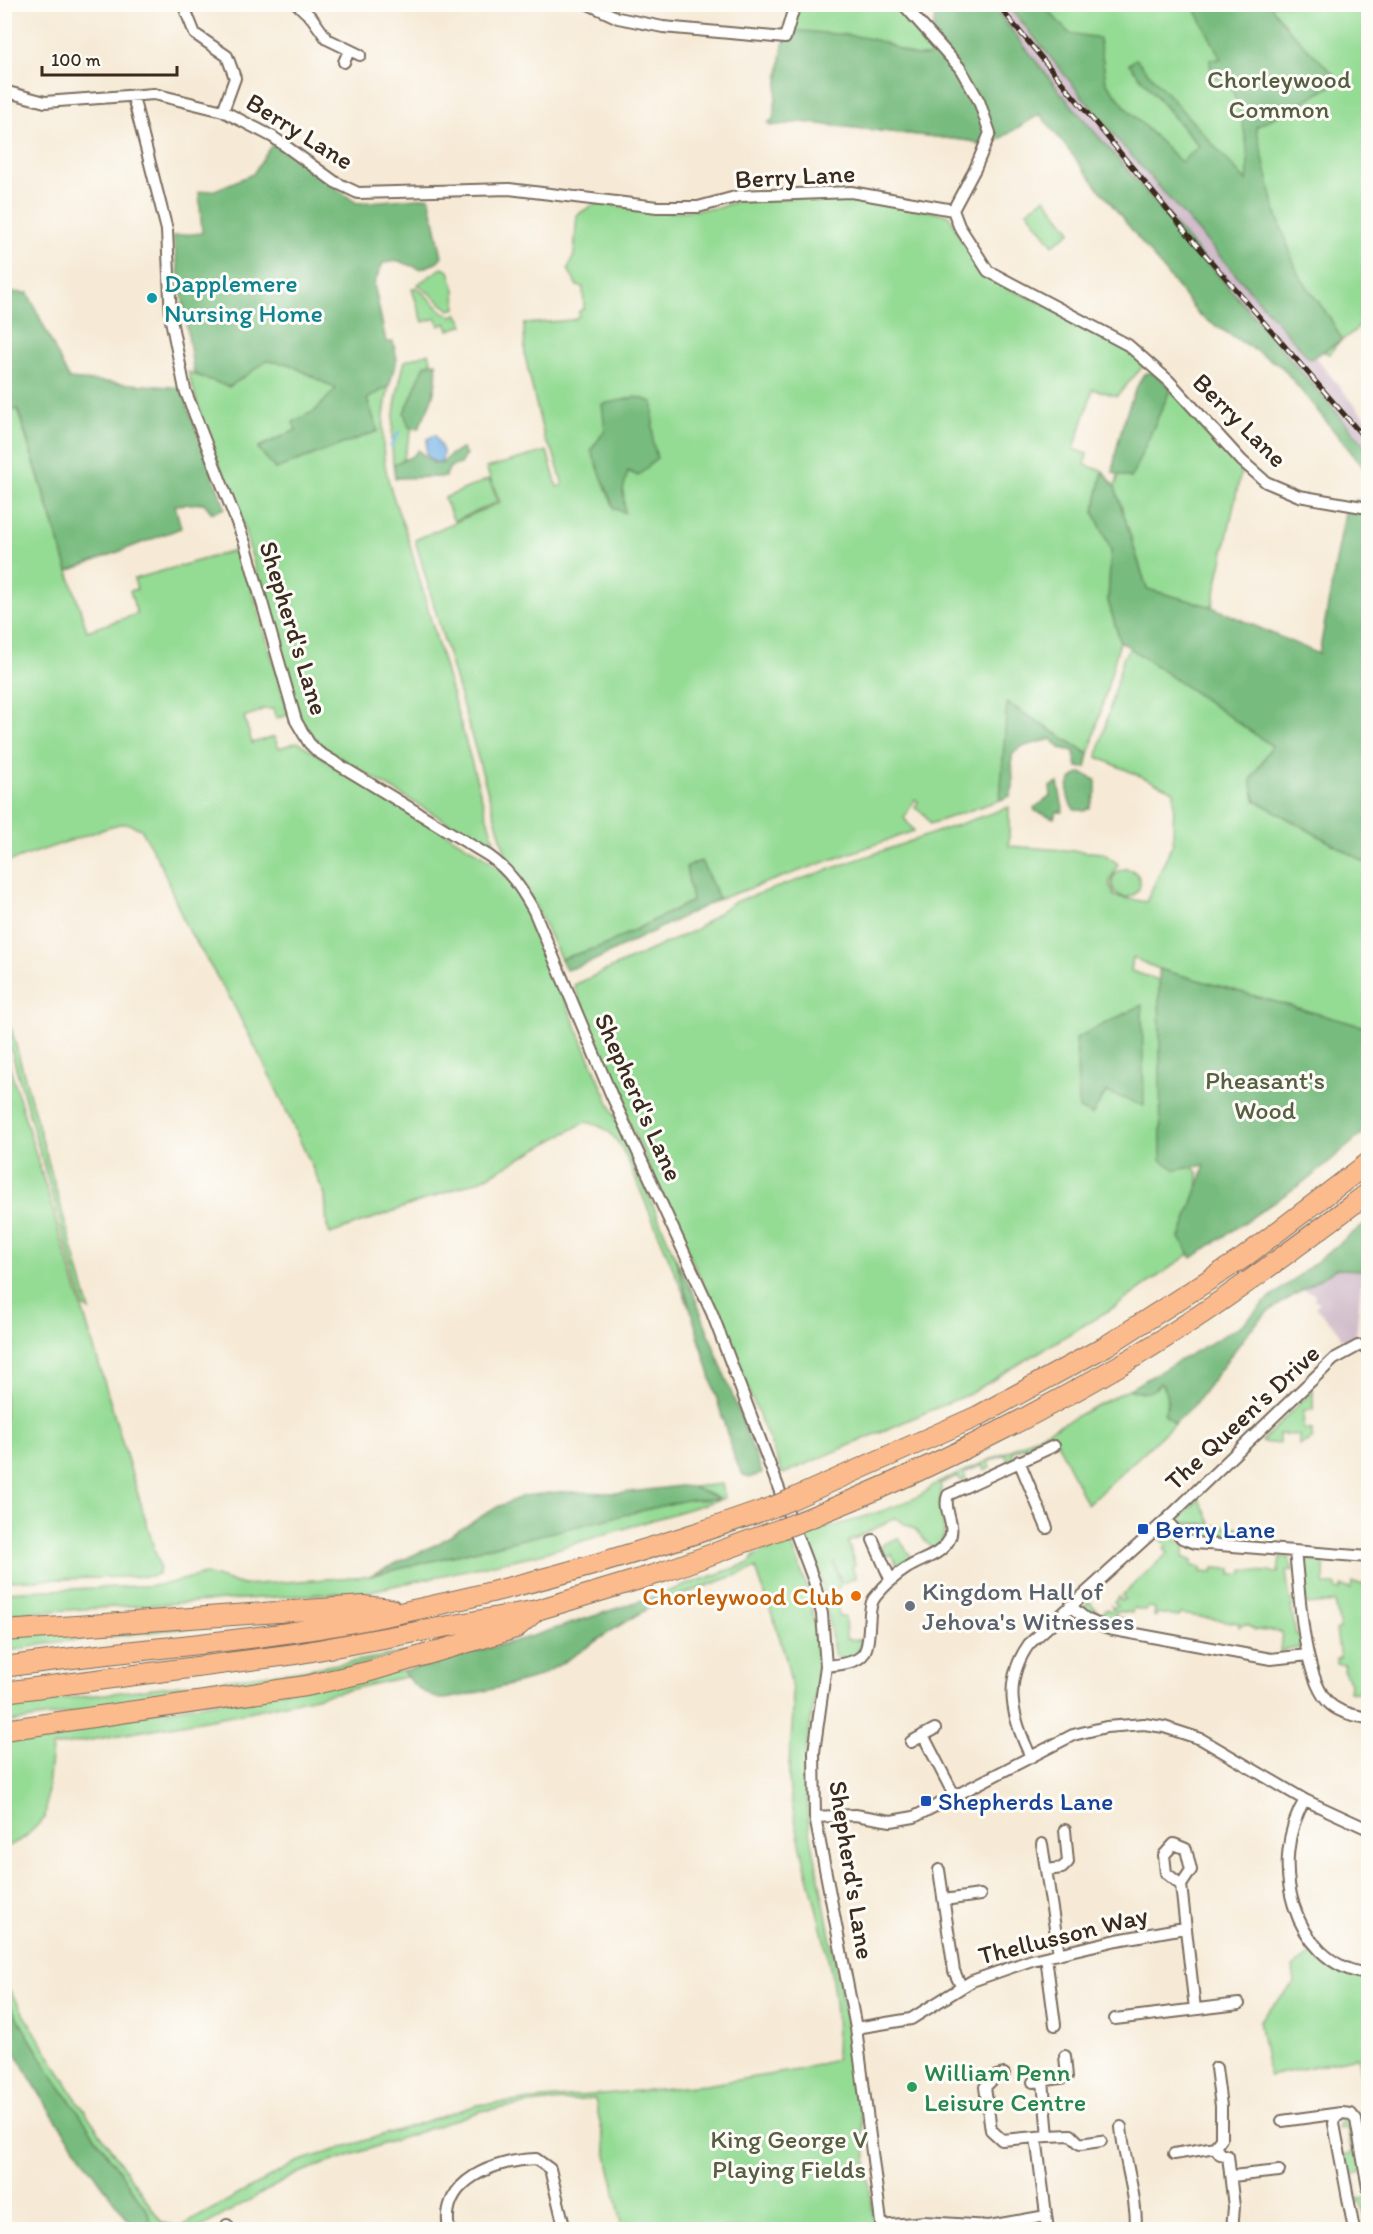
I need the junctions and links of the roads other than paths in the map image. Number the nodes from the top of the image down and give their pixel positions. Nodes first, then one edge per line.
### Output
1 (183, 4) edge
2 (297, 4) edge
3 (588, 4) edge
4 (795, 4) edge
5 (903, 4) edge
6 (344, 62) dead end
7 (4, 91) edge
8 (134, 97) junction
9 (224, 111) junction
10 (953, 210) junction
11 (1368, 508) edge
12 (1368, 1163) edge
13 (1368, 1193) edge
14 (1368, 1345) edge
15 (1054, 1446) dead end
16 (1019, 1461) junction
17 (1166, 1520) junction
18 (1047, 1528) dead end
19 (873, 1540) dead end
20 (1295, 1552) junction
21 (1368, 1557) edge
22 (891, 1581) junction
23 (1070, 1606) junction
24 (537, 1610) junction
25 (406, 1611) junction
26 (4, 1631) edge
27 (1308, 1655) junction
28 (826, 1666) junction
29 (4, 1667) edge
30 (4, 1692) edge
31 (1368, 1718) edge
32 (935, 1729) dead end
33 (4, 1730) edge
34 (923, 1735) junction
35 (911, 1742) dead end
36 (1031, 1757) junction
37 (955, 1797) junction
38 (1305, 1800) junction
39 (815, 1817) junction
40 (1368, 1829) edge
41 (1065, 1830) dead end
42 (1042, 1844) dead end
43 (939, 1870) dead end
44 (1047, 1870) junction
45 (1181, 1885) dead end
46 (980, 1895) dead end
47 (945, 1900) junction
48 (1184, 1928) junction
49 (1059, 1954) junction
50 (1046, 1957) junction
51 (1368, 1974) edge
52 (962, 1986) junction
53 (1239, 2004) dead end
54 (1195, 2009) junction
55 (1115, 2019) dead end
56 (1054, 2025) dead end
57 (856, 2028) junction
58 (1065, 2056) dead end
59 (1216, 2068) dead end
60 (1004, 2073) dead end
61 (1342, 2113) junction
62 (1282, 2121) dead end
63 (1121, 2127) dead end
64 (1042, 2136) junction
65 (1101, 2141) dead end
66 (1218, 2143) junction
67 (1174, 2154) dead end
68 (1279, 2171) dead end
69 (1232, 2176) junction
70 (1368, 2188) edge
71 (1046, 2216) junction
72 (949, 2227) edge
73 (882, 2228) edge
74 (449, 2229) edge
75 (565, 2229) edge
76 (1048, 2229) edge
77 (1136, 2229) edge
78 (1232, 2229) edge
79 (1354, 2229) edge

1 - 9 street
2 - 6 street
3 - 4 street
5 - 10 street
7 - 8 street, Berry Lane
8 - 9 street, Berry Lane
8 - 28 street, Shepherd's Lane
9 - 10 street, Berry Lane
10 - 11 street, Berry Lane
12 - 25 highway
13 - 24 highway
14 - 17 street, The Queen's Drive
15 - 16 street
16 - 18 street
16 - 22 street
17 - 20 street
17 - 23 street, The Queen's Drive
19 - 22 street
20 - 21 street
20 - 27 street
22 - 28 street
23 - 27 street
23 - 36 street, The Queen's Drive
24 - 30 highway
24 - 33 highway
25 - 26 highway
25 - 29 highway
27 - 31 street
28 - 39 street, Shepherd's Lane
32 - 34 street
34 - 35 street
34 - 37 street
36 - 37 street
36 - 38 street
37 - 39 street
38 - 40 street
38 - 51 street
39 - 57 street, Shepherd's Lane
41 - 44 street
42 - 44 street
43 - 47 street
44 - 49 street
45 - 48 street, Thellusson Way
46 - 47 street
47 - 52 street
48 - 49 street, Thellusson Way
48 - 54 street, Thellusson Way
49 - 50 street, Thellusson Way
50 - 52 street, Thellusson Way
50 - 56 street
52 - 57 street, Thellusson Way
53 - 54 street
54 - 55 street
57 - 73 street, Shepherd's Lane
58 - 64 street
59 - 66 street
60 - 64 street
61 - 62 street
61 - 70 street
61 - 79 street
63 - 77 street
64 - 65 street
64 - 71 street
66 - 67 street
66 - 69 street
68 - 69 street
69 - 78 street
71 - 72 street
71 - 76 street
72 - 73 street
74 - 75 street

